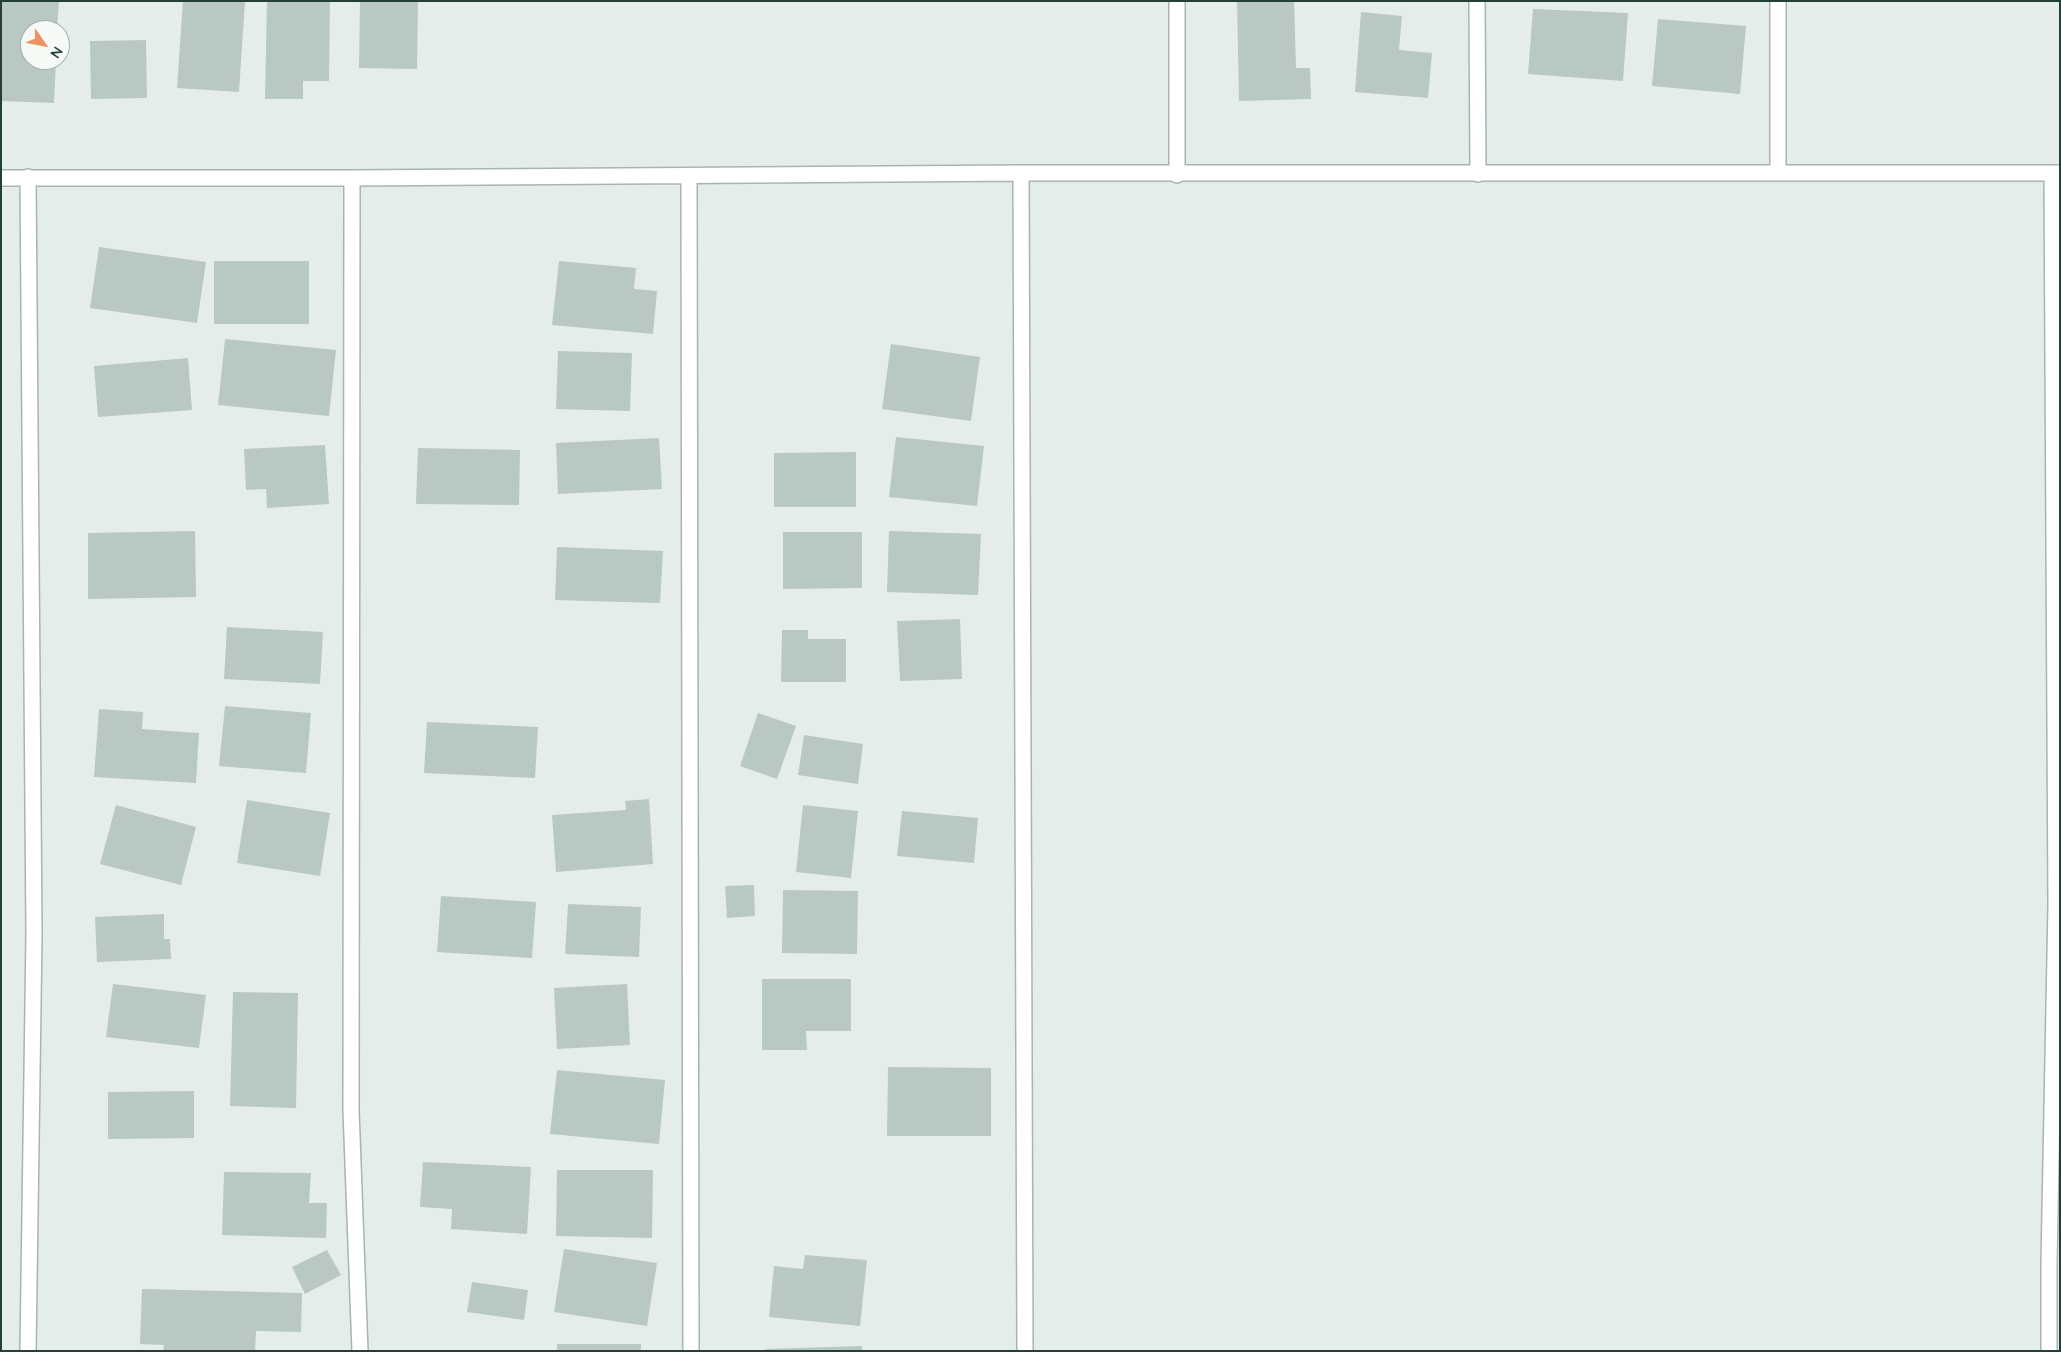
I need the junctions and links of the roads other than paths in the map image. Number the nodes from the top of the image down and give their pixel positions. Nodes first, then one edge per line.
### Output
1 (1177, 1) edge
2 (1477, 1) edge
3 (1778, 1) edge
4 (1778, 172) junction
5 (1021, 174) junction
6 (1478, 174) junction
7 (2056, 174) edge
8 (1177, 175) junction
9 (688, 176) junction
10 (28, 177) junction
11 (1, 178) edge
12 (352, 178) junction
13 (28, 1351) edge
14 (360, 1351) edge
15 (691, 1351) edge
16 (1025, 1351) edge
17 (2049, 1351) edge

1 - 8 street
2 - 6 street
3 - 4 street
4 - 6 street
4 - 7 street
5 - 8 street
5 - 9 street
5 - 16 street
6 - 8 street
7 - 17 street
9 - 12 street
9 - 15 street
10 - 11 street
10 - 12 street
10 - 13 street
12 - 14 street

